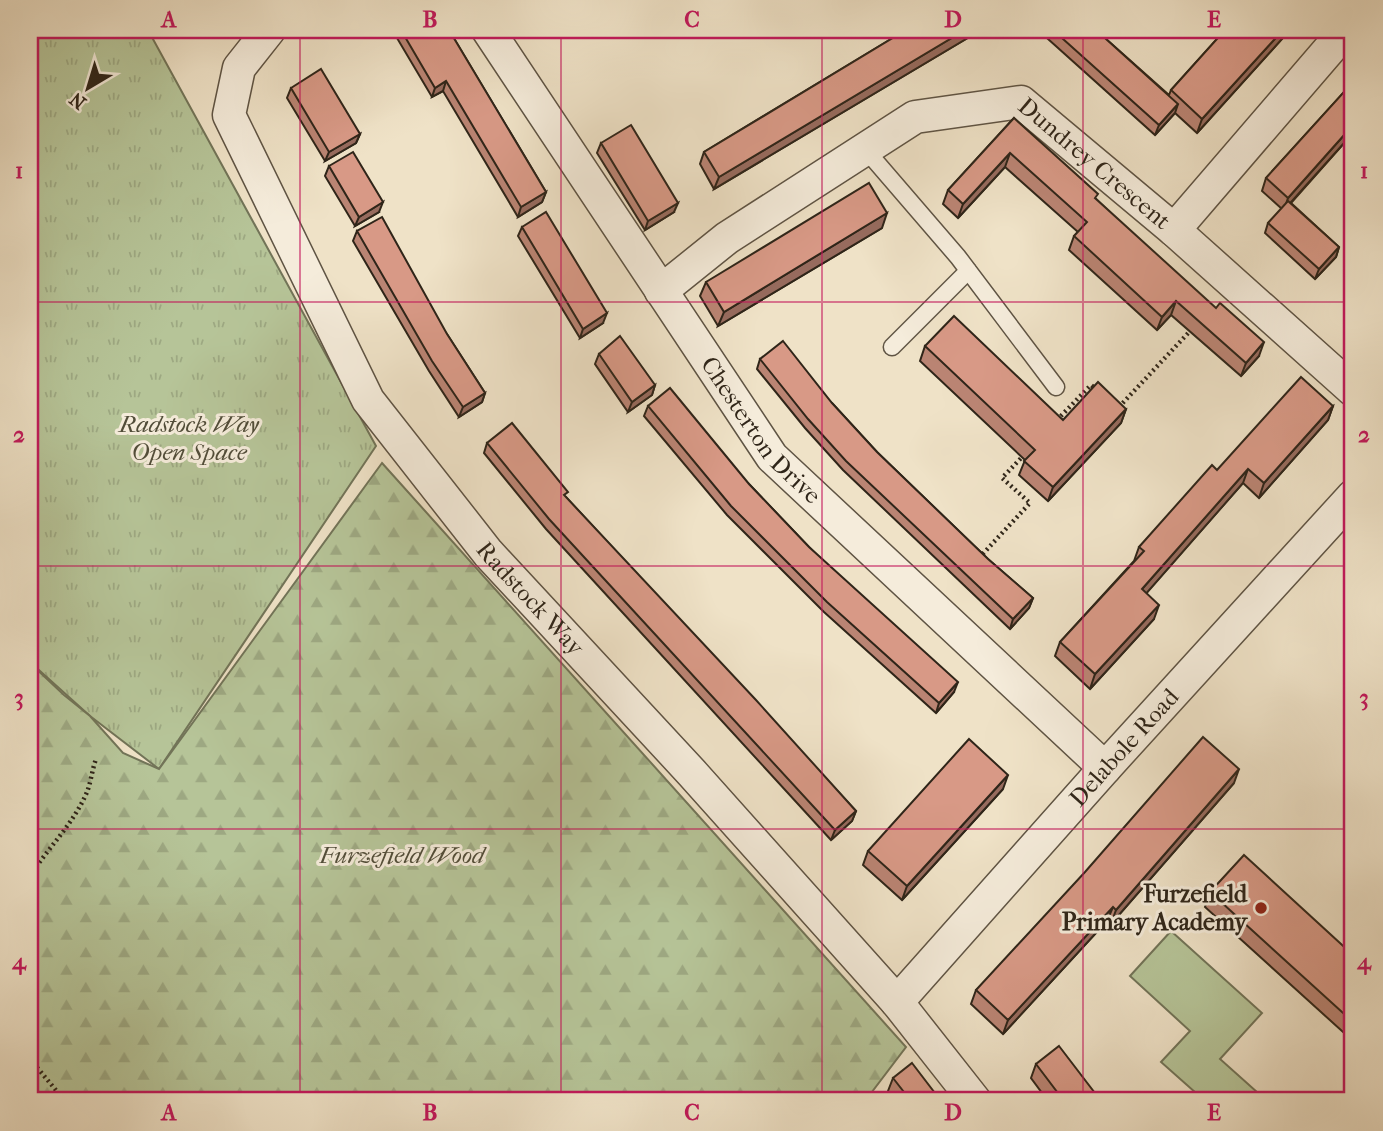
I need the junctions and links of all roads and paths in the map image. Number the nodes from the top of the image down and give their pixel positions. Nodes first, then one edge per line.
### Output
1 (269, 30) edge
2 (488, 30) edge
3 (1346, 30) edge
4 (865, 149) junction
5 (1174, 230) junction
6 (968, 271) junction
7 (661, 291) junction
8 (1192, 329) edge
9 (892, 346) dead end
10 (1056, 387) dead end
11 (1353, 390) edge
12 (1100, 393) edge
13 (1109, 401) edge
14 (1055, 422) edge
15 (1029, 450) edge
16 (1353, 496) edge
17 (978, 560) edge
18 (96, 759) dead end
19 (1105, 768) junction
20 (30, 876) edge
21 (897, 1002) junction
22 (30, 1059) edge
23 (65, 1101) edge
24 (975, 1101) edge

1 - 21 street, Radstock Way
2 - 7 street, Chesterton Drive
3 - 5 street
4 - 5 street, Dundrey Crescent
4 - 6 lane
4 - 7 street, Dundrey Crescent
5 - 11 street, Dundrey Crescent
6 - 9 lane
6 - 10 lane
7 - 19 street, Chesterton Drive
8 - 13 path
12 - 14 path
15 - 17 path
16 - 19 street, Delabole Road
18 - 20 path
19 - 21 street, Delabole Road
21 - 24 street, Radstock Way
22 - 23 path

